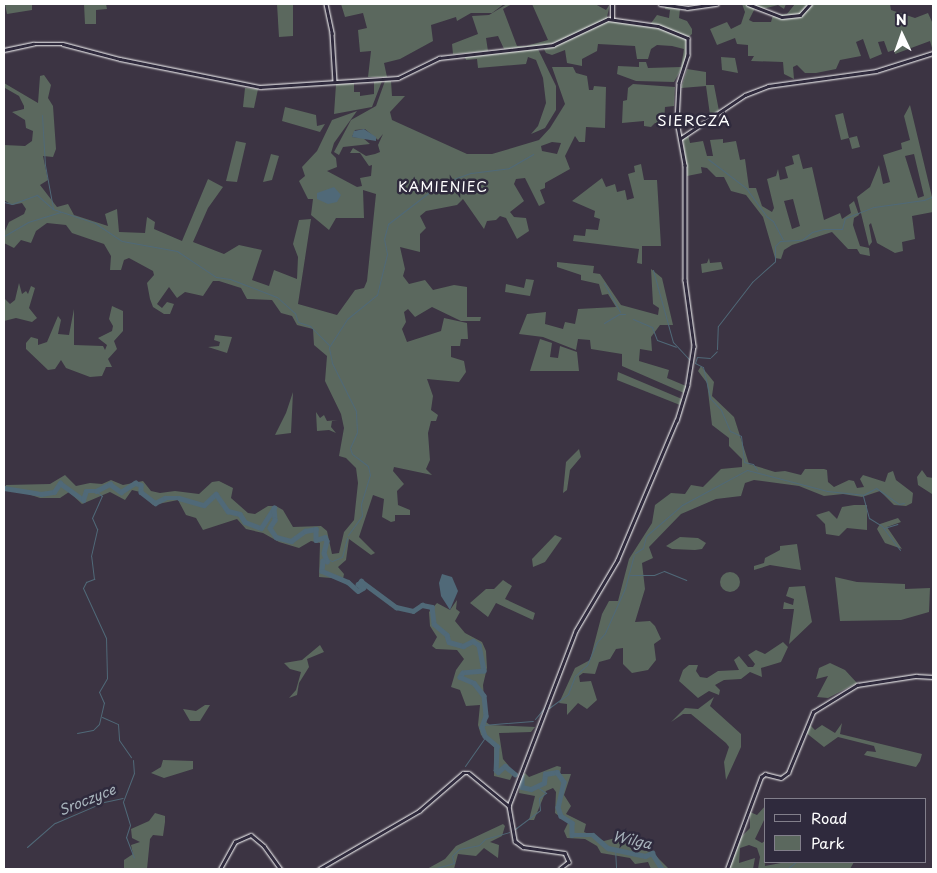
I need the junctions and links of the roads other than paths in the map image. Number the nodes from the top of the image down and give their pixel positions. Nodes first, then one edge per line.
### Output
1 (326, 4) edge
2 (612, 4) edge
3 (660, 4) edge
4 (717, 4) edge
5 (748, 4) edge
6 (810, 4) edge
7 (612, 18) junction
8 (4, 50) edge
9 (933, 53) edge
10 (335, 82) junction
11 (681, 138) junction
12 (933, 677) edge
13 (510, 806) junction
14 (220, 869) edge
15 (281, 869) edge
16 (319, 869) edge
17 (560, 869) edge
18 (727, 869) edge

1 - 10 street
2 - 7 street
3 - 4 street
5 - 6 street
7 - 10 street
7 - 11 street
8 - 10 street
9 - 11 street
11 - 13 street
12 - 18 street
13 - 16 street
13 - 17 street
14 - 15 street

